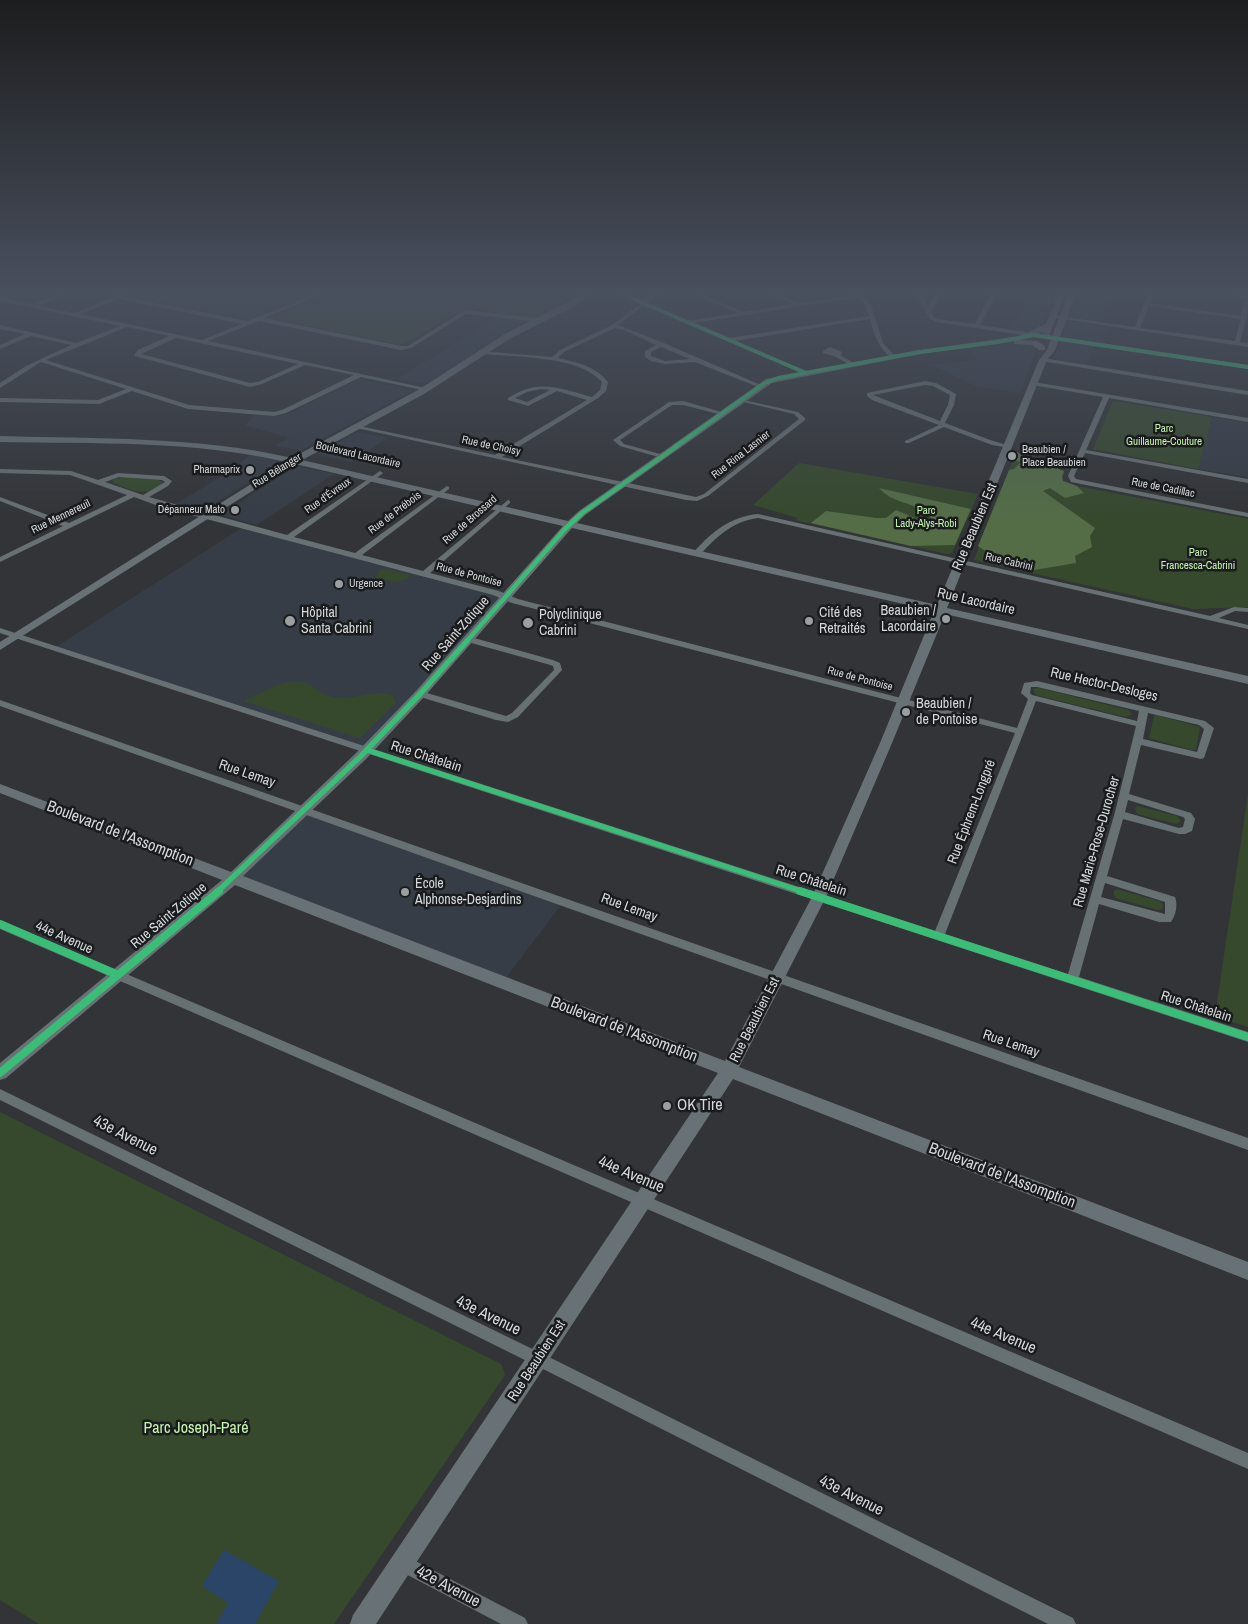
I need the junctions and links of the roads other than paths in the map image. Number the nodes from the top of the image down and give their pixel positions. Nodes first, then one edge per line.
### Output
1 (22, 370) edge
2 (72, 370) edge
3 (193, 370) edge
4 (289, 370) edge
5 (336, 370) edge
6 (457, 370) edge
7 (591, 370) edge
8 (718, 370) edge
9 (799, 370) edge
10 (822, 370) edge
11 (1039, 370) edge
12 (1104, 370) edge
13 (806, 373) junction
14 (360, 375) junction
15 (1034, 384) junction
16 (0, 386) edge
17 (760, 386) junction
18 (132, 389) junction
19 (427, 389) junction
20 (556, 389) junction
21 (1248, 393) edge
22 (1107, 396) junction
23 (592, 399) junction
24 (0, 400) edge
25 (741, 400) junction
26 (722, 413) junction
27 (1248, 420) edge
28 (942, 424) junction
29 (355, 427) junction
30 (0, 433) edge
31 (0, 439) edge
32 (907, 442) dead end
33 (1008, 447) junction
34 (1083, 450) junction
35 (303, 455) junction
36 (662, 456) junction
37 (497, 458) junction
38 (294, 461) junction
39 (0, 471) edge
40 (376, 476) junction
41 (1248, 480) edge
42 (99, 482) junction
43 (622, 484) junction
44 (443, 491) junction
45 (132, 495) junction
46 (143, 498) junction
47 (0, 499) edge
48 (504, 505) junction
49 (206, 516) junction
50 (1248, 516) edge
51 (574, 521) junction
52 (69, 526) junction
53 (288, 538) junction
54 (700, 550) junction
55 (356, 556) junction
56 (0, 560) edge
57 (960, 562) junction
58 (425, 574) junction
59 (505, 596) junction
60 (942, 605) junction
61 (1248, 610) edge
62 (1210, 618) junction
63 (1248, 627) edge
64 (0, 630) edge
65 (17, 636) junction
66 (467, 639) junction
67 (0, 647) edge
68 (1248, 670) edge
69 (1248, 680) edge
70 (420, 694) junction
71 (1034, 698) junction
72 (903, 702) junction
73 (0, 703) edge
74 (1144, 710) junction
75 (1141, 725) junction
76 (1019, 731) junction
77 (1138, 741) junction
78 (366, 750) junction
79 (0, 788) edge
80 (1124, 796) junction
81 (303, 810) junction
82 (1119, 814) junction
83 (232, 878) junction
84 (1101, 878) junction
85 (819, 897) junction
86 (1095, 900) junction
87 (0, 924) edge
88 (938, 937) junction
89 (118, 975) junction
90 (777, 977) junction
91 (1072, 980) junction
92 (1248, 1037) edge
93 (728, 1070) junction
94 (0, 1073) edge
95 (0, 1094) edge
96 (1248, 1144) edge
97 (644, 1200) junction
98 (1248, 1271) edge
99 (538, 1359) junction
100 (1248, 1461) edge
101 (404, 1564) junction
102 (362, 1624) edge
103 (519, 1624) edge
104 (1067, 1624) edge

1 - 16 street
2 - 18 street
3 - 4 street
5 - 14 street
6 - 19 street, Rue Bélanger
7 - 23 street
8 - 17 street
9 - 13 street
10 - 13 street, Rue Saint-Zotique
11 - 15 street, Rue Beaubien Est
12 - 21 street
13 - 17 street, Rue Saint-Zotique
14 - 18 street
14 - 19 street
15 - 22 street
15 - 33 street, Rue Beaubien Est
17 - 25 street, Rue Saint-Zotique
18 - 24 street
19 - 29 street, Rue Bélanger
20 - 20 street
20 - 23 street
22 - 27 street
22 - 34 street
23 - 37 street
25 - 26 street, Rue Saint-Zotique
25 - 43 street, Rue Rina Lasnier
26 - 36 street, Rue Saint-Zotique
26 - 36 street
28 - 28 street
28 - 32 street
28 - 33 street
29 - 35 street, Rue Bélanger
29 - 37 street, Rue de Choisy
30 - 35 street, Boulevard Lacordaire
31 - 38 street, Boulevard Lacordaire
33 - 57 street, Rue Beaubien Est
34 - 41 street
34 - 50 street, Rue de Cadillac
35 - 38 street, Rue Bélanger
35 - 40 street, Boulevard Lacordaire
36 - 43 street, Rue Saint-Zotique
37 - 43 street, Rue de Choisy
38 - 40 street, Boulevard Lacordaire
38 - 49 street, Rue Bélanger
39 - 42 street, Rue de Pontoise
40 - 44 street, Boulevard Lacordaire
40 - 53 street, Rue d'Évreux
42 - 45 street, Rue de Pontoise
42 - 46 street
43 - 51 street, Rue Saint-Zotique
44 - 48 street, Boulevard Lacordaire
44 - 55 street, Rue de Prébois
45 - 46 street, Rue de Pontoise
45 - 52 street, Rue Mennereuil
46 - 49 street, Rue de Pontoise
47 - 52 street
48 - 51 street, Boulevard Lacordaire
48 - 58 street, Rue de Brossard
49 - 53 street, Rue de Pontoise
49 - 65 street, Rue Bélanger
51 - 54 street, Boulevard Lacordaire
51 - 59 street, Rue Saint-Zotique
52 - 56 street, Rue Mennereuil
53 - 55 street, Rue de Pontoise
54 - 57 street, Rue Cabrini
54 - 60 street, Rue Lacordaire
55 - 58 street, Rue de Pontoise
57 - 60 street, Rue Beaubien Est
57 - 62 street, Rue Cabrini
58 - 59 street, Rue de Pontoise
59 - 66 street, Rue Saint-Zotique
59 - 72 street, Rue de Pontoise
60 - 68 street, Rue Lacordaire
60 - 69 street, Rue Lacordaire
60 - 72 street, Rue Beaubien Est
61 - 62 street
62 - 63 street, Rue Cabrini
64 - 65 street, Rue Châtelain
65 - 67 street, Rue Bélanger
65 - 78 street, Rue Châtelain
66 - 70 street, Rue Saint-Zotique
66 - 70 street
70 - 78 street, Rue Saint-Zotique
71 - 74 street, Rue Hector-Desloges
71 - 75 street
71 - 76 street, Rue Éphrem-Longpré
72 - 76 street, Rue de Pontoise
72 - 85 street, Rue Beaubien Est
73 - 81 street, Rue Lemay
74 - 75 street, Rue Marie-Rose-Durocher
74 - 77 street, Rue Hector-Desloges
75 - 77 street, Rue Marie-Rose-Durocher
76 - 88 street, Rue Éphrem-Longpré
77 - 80 street, Rue Marie-Rose-Durocher
78 - 81 street, Rue Saint-Zotique
78 - 85 street, Rue Châtelain
79 - 83 street, Boulevard de l'Assomption
80 - 82 street, Rue Marie-Rose-Durocher
80 - 82 street
81 - 83 street, Rue Saint-Zotique
81 - 90 street, Rue Lemay
82 - 84 street, Rue Marie-Rose-Durocher
83 - 89 street, Rue Saint-Zotique
83 - 93 street, Boulevard de l'Assomption
84 - 86 street, Rue Marie-Rose-Durocher
84 - 86 street
85 - 88 street, Rue Châtelain
85 - 90 street, Rue Beaubien Est
86 - 91 street, Rue Marie-Rose-Durocher
87 - 89 street, 44e Avenue
88 - 91 street, Rue Châtelain
89 - 94 street, Rue Saint-Zotique
89 - 97 street, 44e Avenue
90 - 93 street, Rue Beaubien Est
90 - 96 street, Rue Lemay
91 - 92 street, Rue Châtelain
93 - 97 street, Rue Beaubien Est
93 - 98 street, Boulevard de l'Assomption
95 - 99 street, 43e Avenue
97 - 99 street, Rue Beaubien Est
97 - 100 street, 44e Avenue
99 - 101 street, Rue Beaubien Est
99 - 104 street, 43e Avenue
101 - 102 street, Rue Beaubien Est
101 - 103 street, 42e Avenue

